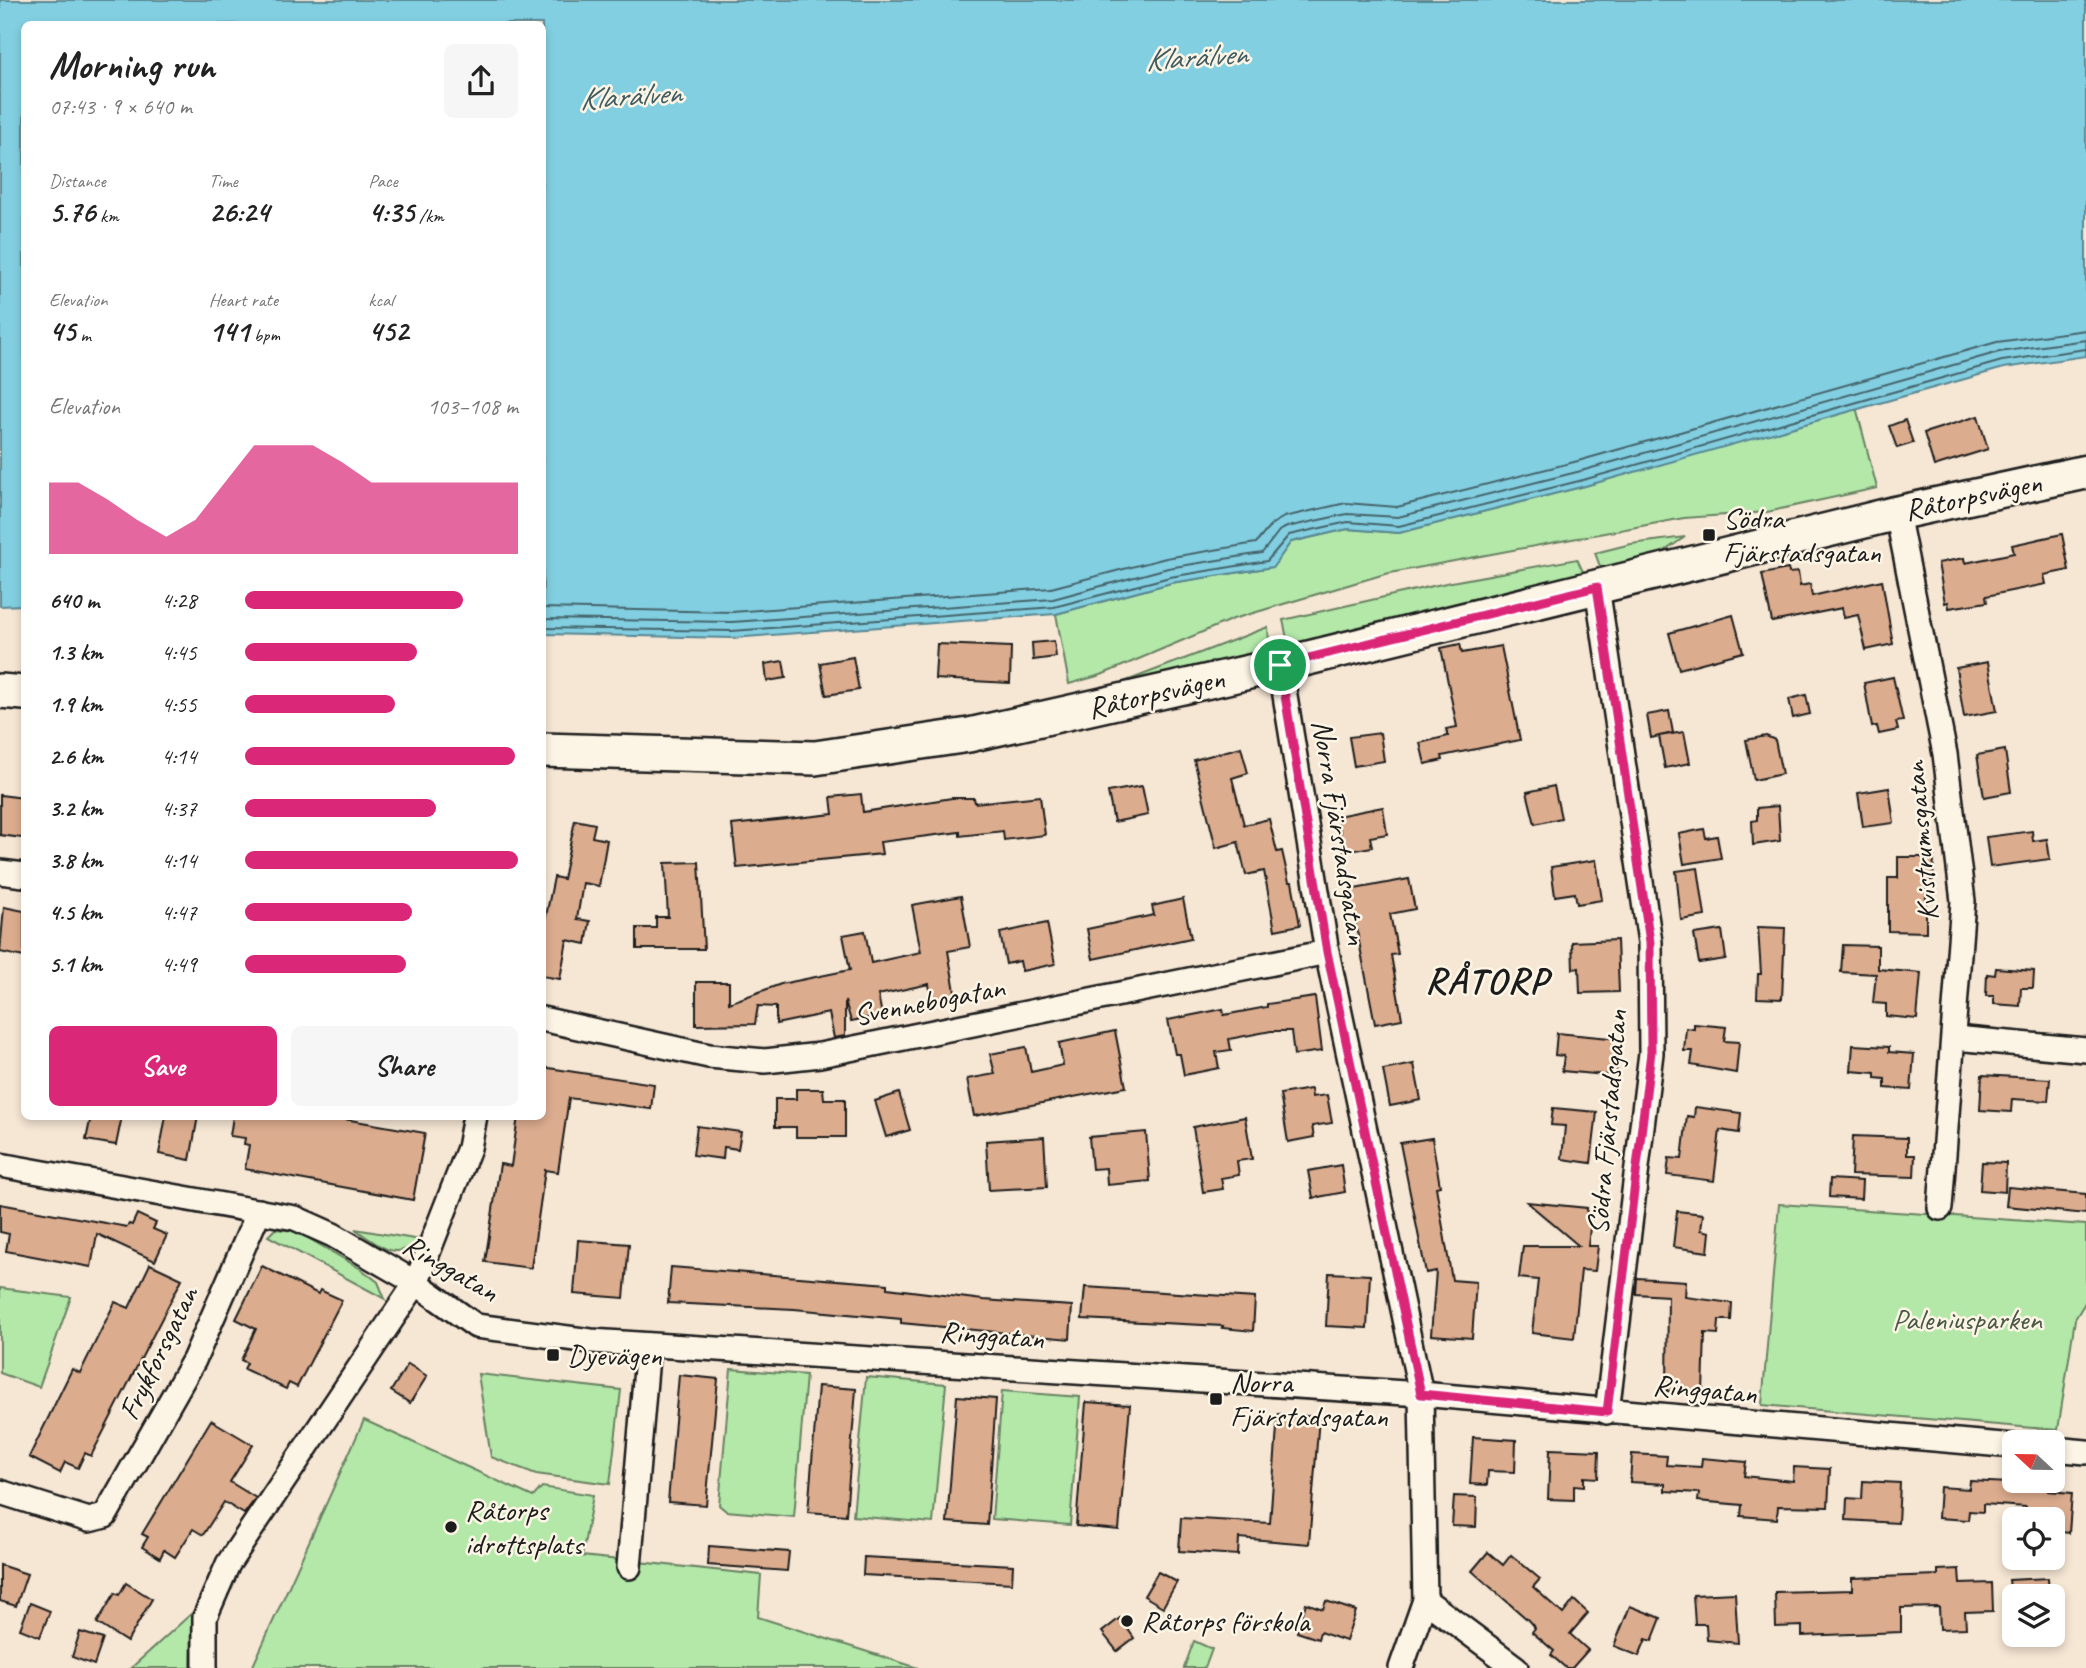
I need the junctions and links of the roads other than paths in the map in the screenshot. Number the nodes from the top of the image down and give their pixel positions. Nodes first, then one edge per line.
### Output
1 (2086, 472) edge
2 (1897, 513) junction
3 (1597, 587) junction
4 (1280, 665) junction
5 (0, 691) edge
6 (21, 693) edge
7 (546, 752) edge
8 (0, 872) edge
9 (21, 875) edge
10 (1327, 952) junction
11 (546, 1020) edge
12 (1955, 1038) junction
13 (2086, 1050) edge
14 (474, 1120) edge
15 (0, 1165) edge
16 (1940, 1208) dead end
17 (259, 1211) junction
18 (416, 1283) junction
19 (648, 1345) junction
20 (1421, 1394) junction
21 (1607, 1412) junction
22 (2002, 1445) edge
23 (2065, 1451) edge
24 (2086, 1452) edge
25 (0, 1492) edge
26 (629, 1567) dead end
27 (1425, 1600) junction
28 (205, 1668) edge
29 (1401, 1668) edge
30 (1516, 1668) edge

1 - 2 street, Råtorpsvägen
2 - 3 street, Råtorpsvägen
2 - 12 street, Kvistrumsgatan
3 - 4 street, Råtorpsvägen
3 - 21 street, Södra Fjärstadsgatan
4 - 7 street, Råtorpsvägen
4 - 10 street, Norra Fjärstadsgatan
5 - 6 street
8 - 9 street
10 - 11 street, Svennebogatan
10 - 20 street, Norra Fjärstadsgatan
12 - 13 street
12 - 16 street, Kvistrumsgatan
14 - 18 street
15 - 17 street, Ringgatan
17 - 18 street, Ringgatan
17 - 25 street, Frykforsgatan
18 - 19 street, Ringgatan
18 - 28 street
19 - 20 street, Ringgatan
19 - 26 street
20 - 21 street, Ringgatan
20 - 27 street, Norra Fjärstadsgatan
21 - 22 street, Ringgatan
23 - 24 street
27 - 29 street, Norra Fjärstadsgatan
27 - 30 street

